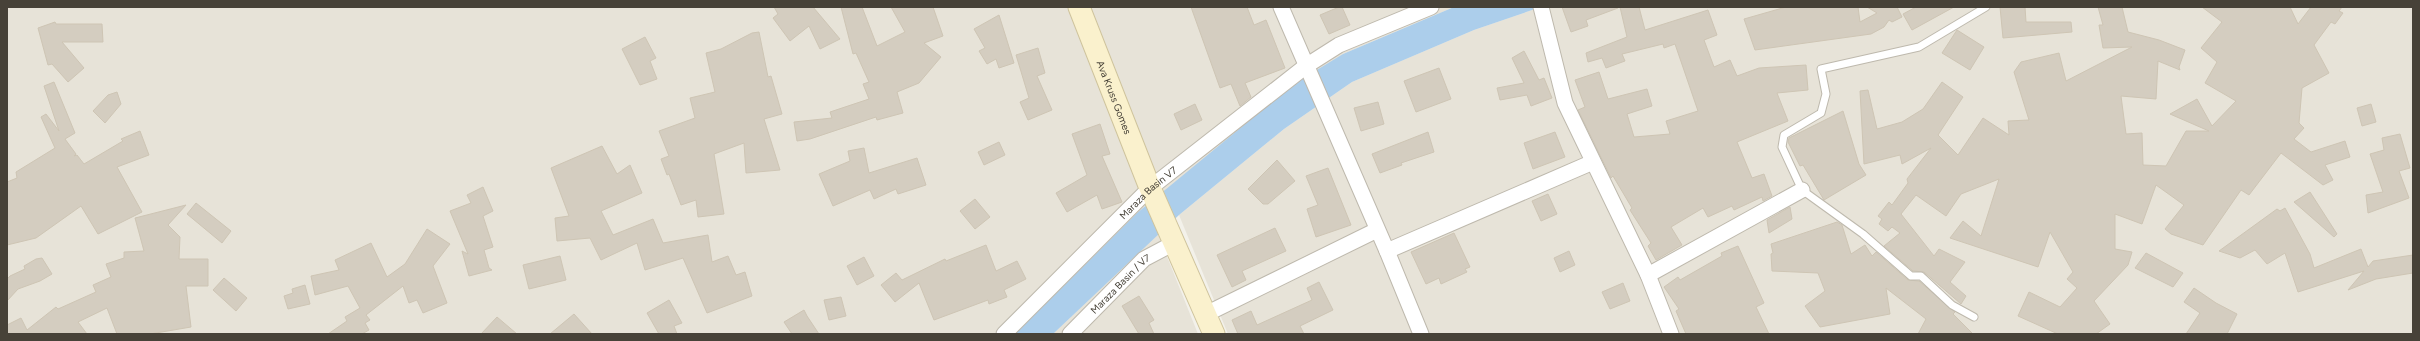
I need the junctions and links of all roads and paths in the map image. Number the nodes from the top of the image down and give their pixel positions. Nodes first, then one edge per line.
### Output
1 (1079, 7) edge
2 (1280, 7) edge
3 (1431, 7) edge
4 (1986, 7) edge
5 (1542, 10) edge
6 (1306, 66) junction
7 (1593, 162) junction
8 (1150, 188) junction
9 (1802, 190) junction
10 (1377, 230) junction
11 (1176, 242) junction
12 (1387, 251) junction
13 (1648, 275) junction
14 (1206, 314) junction
15 (1974, 318) dead end
16 (1004, 334) edge
17 (1070, 334) edge
18 (1214, 334) edge
19 (1421, 334) edge
20 (1671, 334) edge

1 - 8 street, Ava Kruss Gomes
2 - 6 street
3 - 6 street, Maraza Basin V7
4 - 9 lane
5 - 7 street
6 - 8 street, Maraza Basin V7
6 - 10 street
7 - 12 street
7 - 13 street
8 - 11 street, Ava Kruss Gomes
8 - 16 street, Maraza Basin V7
9 - 13 street
9 - 15 lane
10 - 12 street
10 - 14 street
11 - 14 street, Ava Kruss Gomes
11 - 17 street, Maraza Basin / V7
12 - 19 street
13 - 20 street
14 - 18 street, Ava Kruss Gomes

